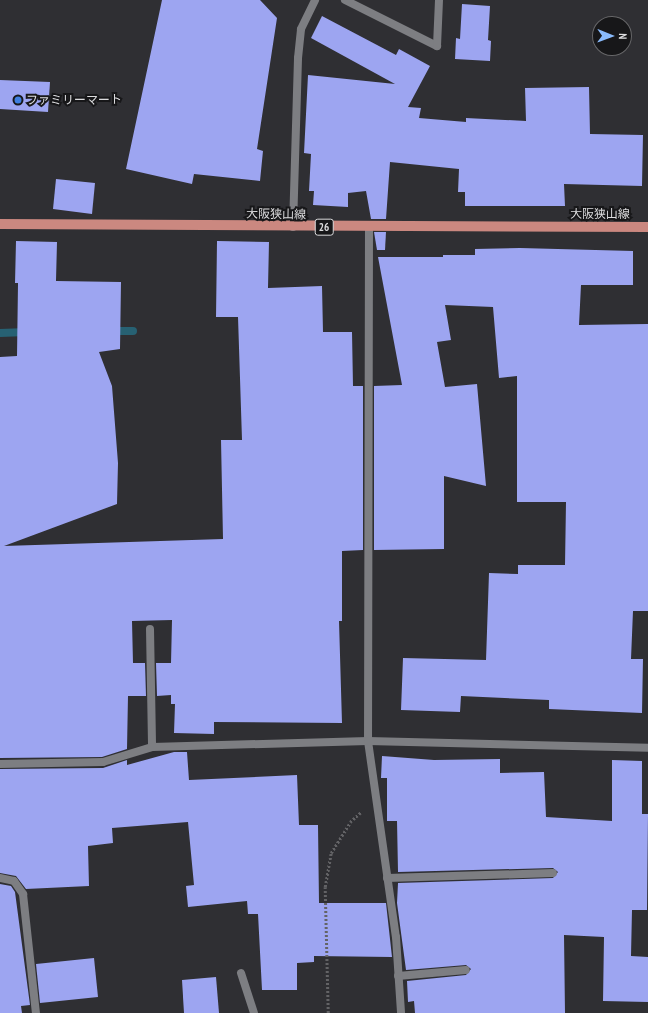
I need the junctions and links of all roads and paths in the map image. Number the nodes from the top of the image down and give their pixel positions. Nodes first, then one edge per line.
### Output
1 (315, 0) edge
2 (345, 0) edge
3 (439, 0) edge
4 (0, 224) edge
5 (293, 227) junction
6 (648, 227) edge
7 (369, 228) junction
8 (150, 628) dead end
9 (368, 741) junction
10 (152, 747) junction
11 (648, 748) edge
12 (0, 764) edge
13 (376, 798) junction
14 (553, 873) dead end
15 (0, 878) edge
16 (387, 878) junction
17 (466, 970) dead end
18 (241, 973) dead end
19 (398, 976) junction
20 (36, 1013) edge
21 (254, 1013) edge
22 (328, 1013) edge
23 (401, 1013) edge

1 - 5 street
2 - 3 street
4 - 5 main road, 大阪狭山線 / 26
5 - 7 main road, 大阪狭山線 / 26
6 - 7 main road, 大阪狭山線 / 26
7 - 9 street
8 - 10 street
9 - 10 street
9 - 11 street
9 - 13 street
10 - 12 street
13 - 16 street
13 - 22 path
14 - 16 street
15 - 20 street
16 - 19 street
17 - 19 street
18 - 21 street
19 - 23 street

